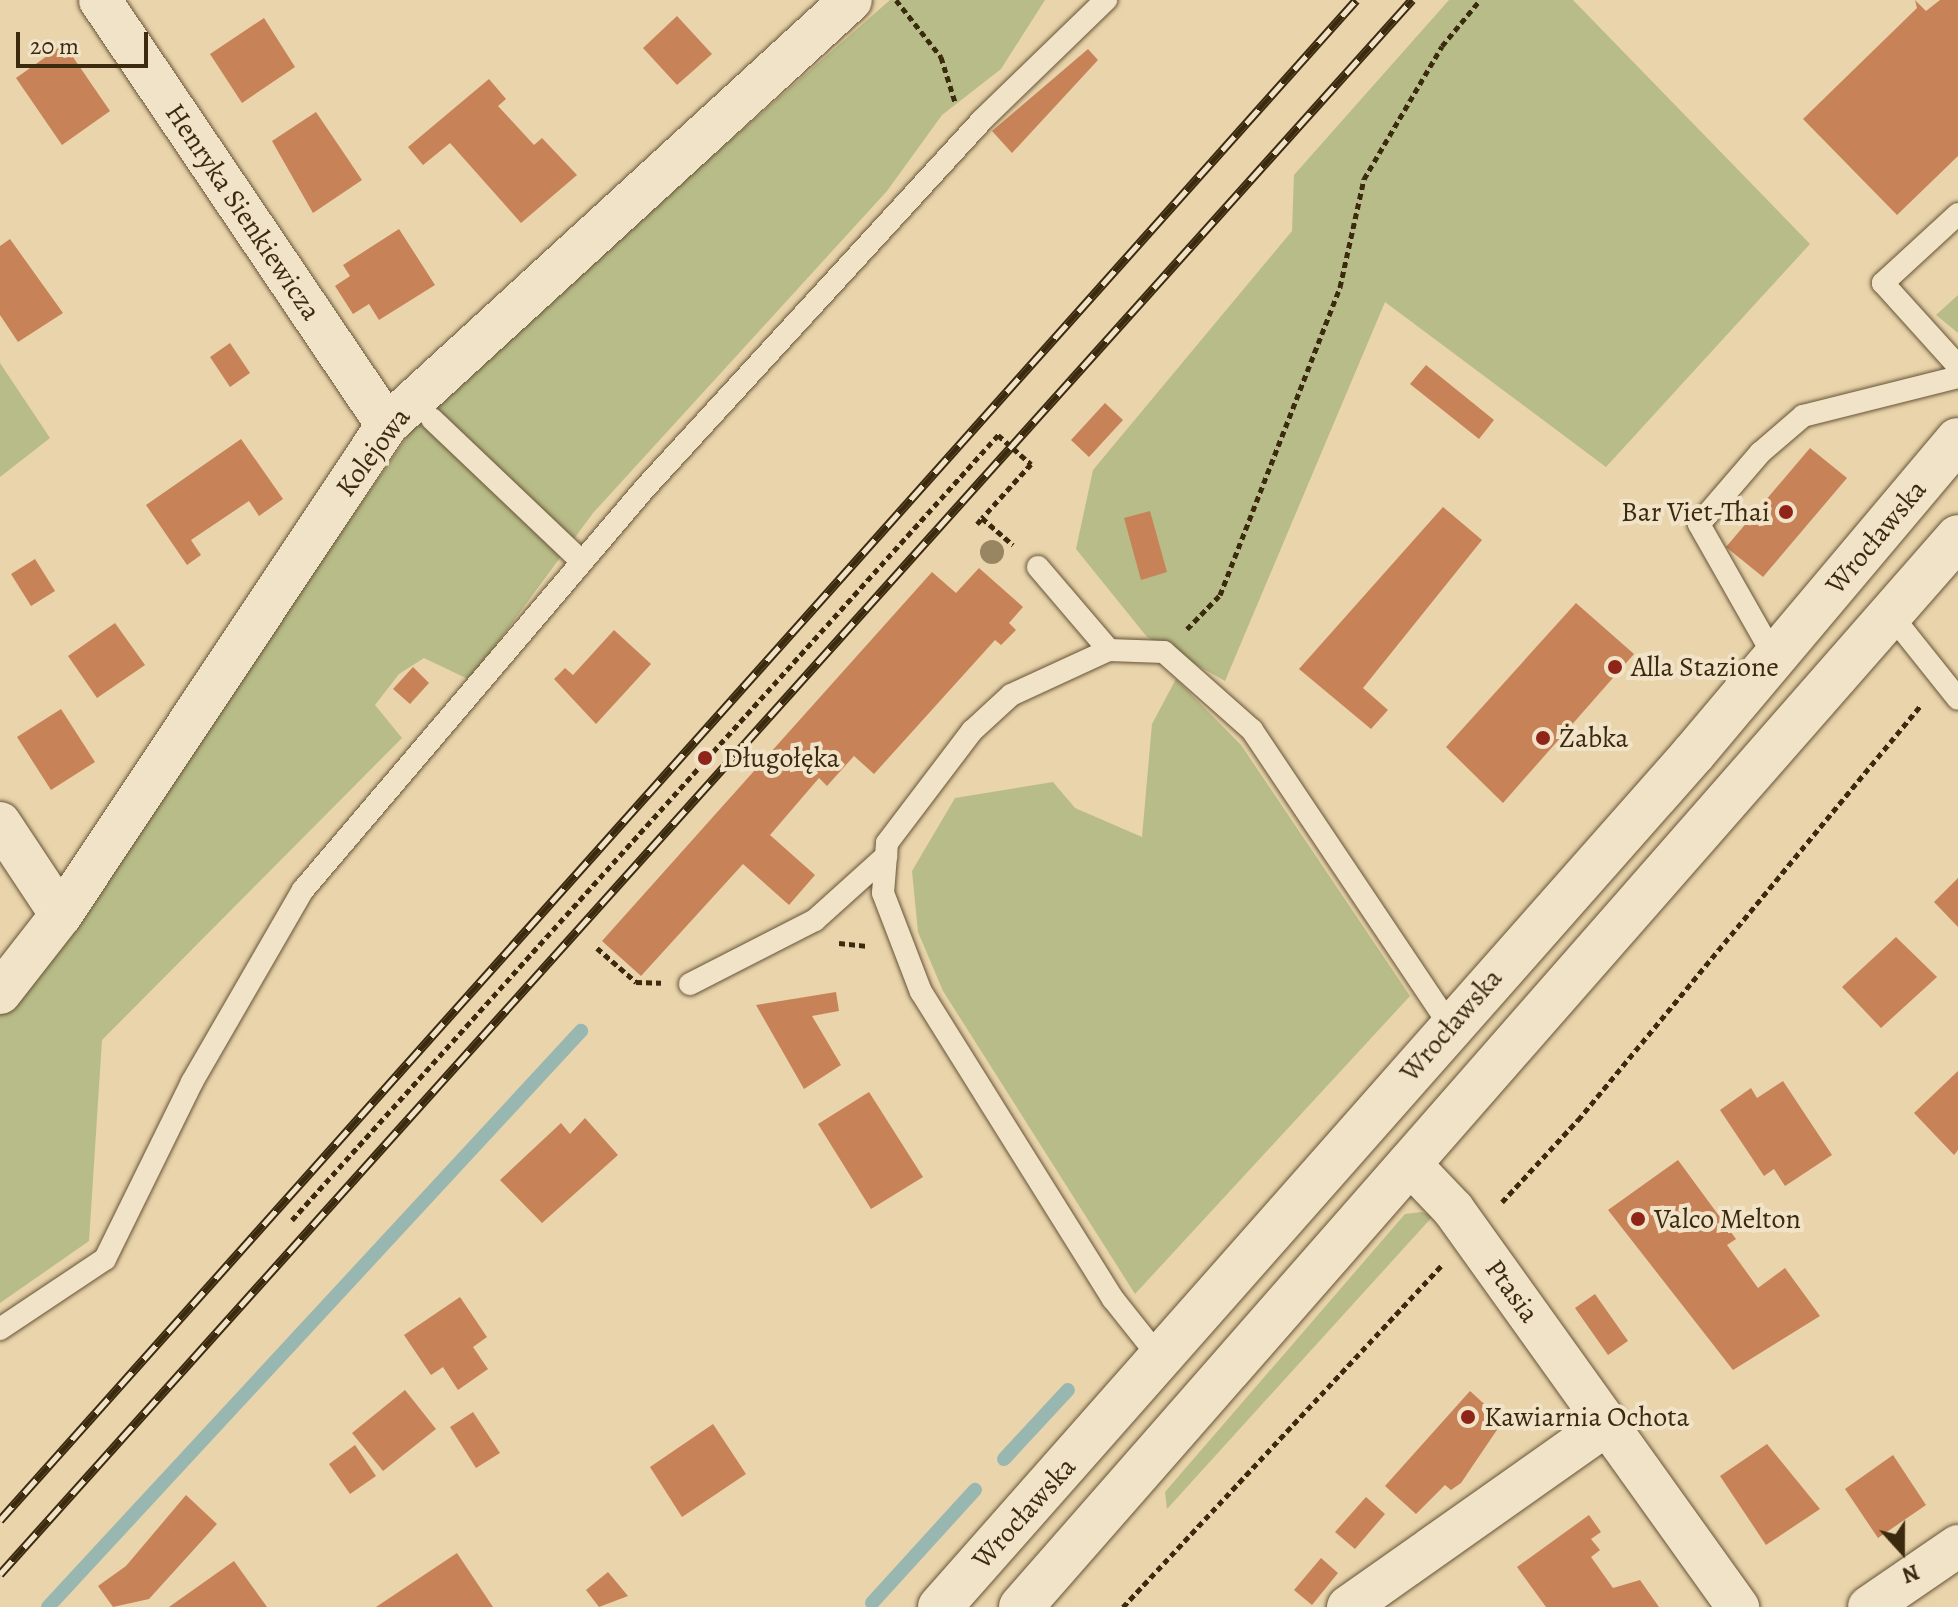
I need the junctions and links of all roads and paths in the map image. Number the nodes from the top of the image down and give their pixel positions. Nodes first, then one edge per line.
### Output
1 (100, 0) edge
2 (851, 0) edge
3 (896, 0) edge
4 (1106, 0) edge
5 (1480, 0) edge
6 (966, 138) junction
7 (1958, 214) edge
8 (1958, 366) edge
9 (1958, 377) edge
10 (432, 419) dead end
11 (387, 425) junction
12 (1958, 440) edge
13 (982, 518) junction
14 (977, 524) dead end
15 (1958, 537) edge
16 (582, 562) junction
17 (1038, 567) joint
18 (1891, 615) junction
19 (1109, 650) junction
20 (1164, 652) junction
21 (1775, 658) junction
22 (1943, 679) junction
23 (1958, 699) edge
24 (0, 823) edge
25 (886, 856) junction
26 (61, 915) junction
27 (785, 935) junction
28 (597, 948) dead end
29 (906, 951) junction
30 (690, 984) joint
31 (0, 993) edge
32 (1450, 1026) junction
33 (1409, 1163) junction
34 (292, 1220) dead end
35 (1471, 1234) junction
36 (0, 1329) edge
37 (1160, 1358) junction
38 (1607, 1424) junction
39 (1958, 1546) edge
40 (1030, 1604) edge
41 (940, 1607) edge
42 (1123, 1607) edge
43 (1348, 1607) edge
44 (1738, 1607) edge
45 (1869, 1607) edge

1 - 11 street, Henryka Sienkiewicza
2 - 11 street, Kolejowa
3 - 6 path
4 - 6 lane
5 - 20 path
6 - 16 lane
7 - 8 lane
9 - 21 lane
10 - 16 lane
11 - 26 street, Kolejowa
12 - 21 main road, Wrocławska
13 - 14 path
13 - 17 path
13 - 34 path
15 - 18 main road, Wrocławska
16 - 36 lane
17 - 19 lane
18 - 22 lane
18 - 33 main road, Wrocławska
19 - 20 lane
19 - 25 lane
20 - 32 lane
21 - 32 main road, Wrocławska
22 - 23 lane
22 - 35 path
24 - 26 street
25 - 27 lane
25 - 29 lane
26 - 31 street, Kolejowa
27 - 29 path
27 - 30 lane
28 - 30 path
29 - 37 lane
32 - 37 main road, Wrocławska
33 - 35 street, Ptasia
33 - 40 main road, Wrocławska
35 - 38 street, Ptasia
35 - 42 path
37 - 41 main road, Wrocławska
38 - 43 street
38 - 44 street, Ptasia
39 - 45 street

